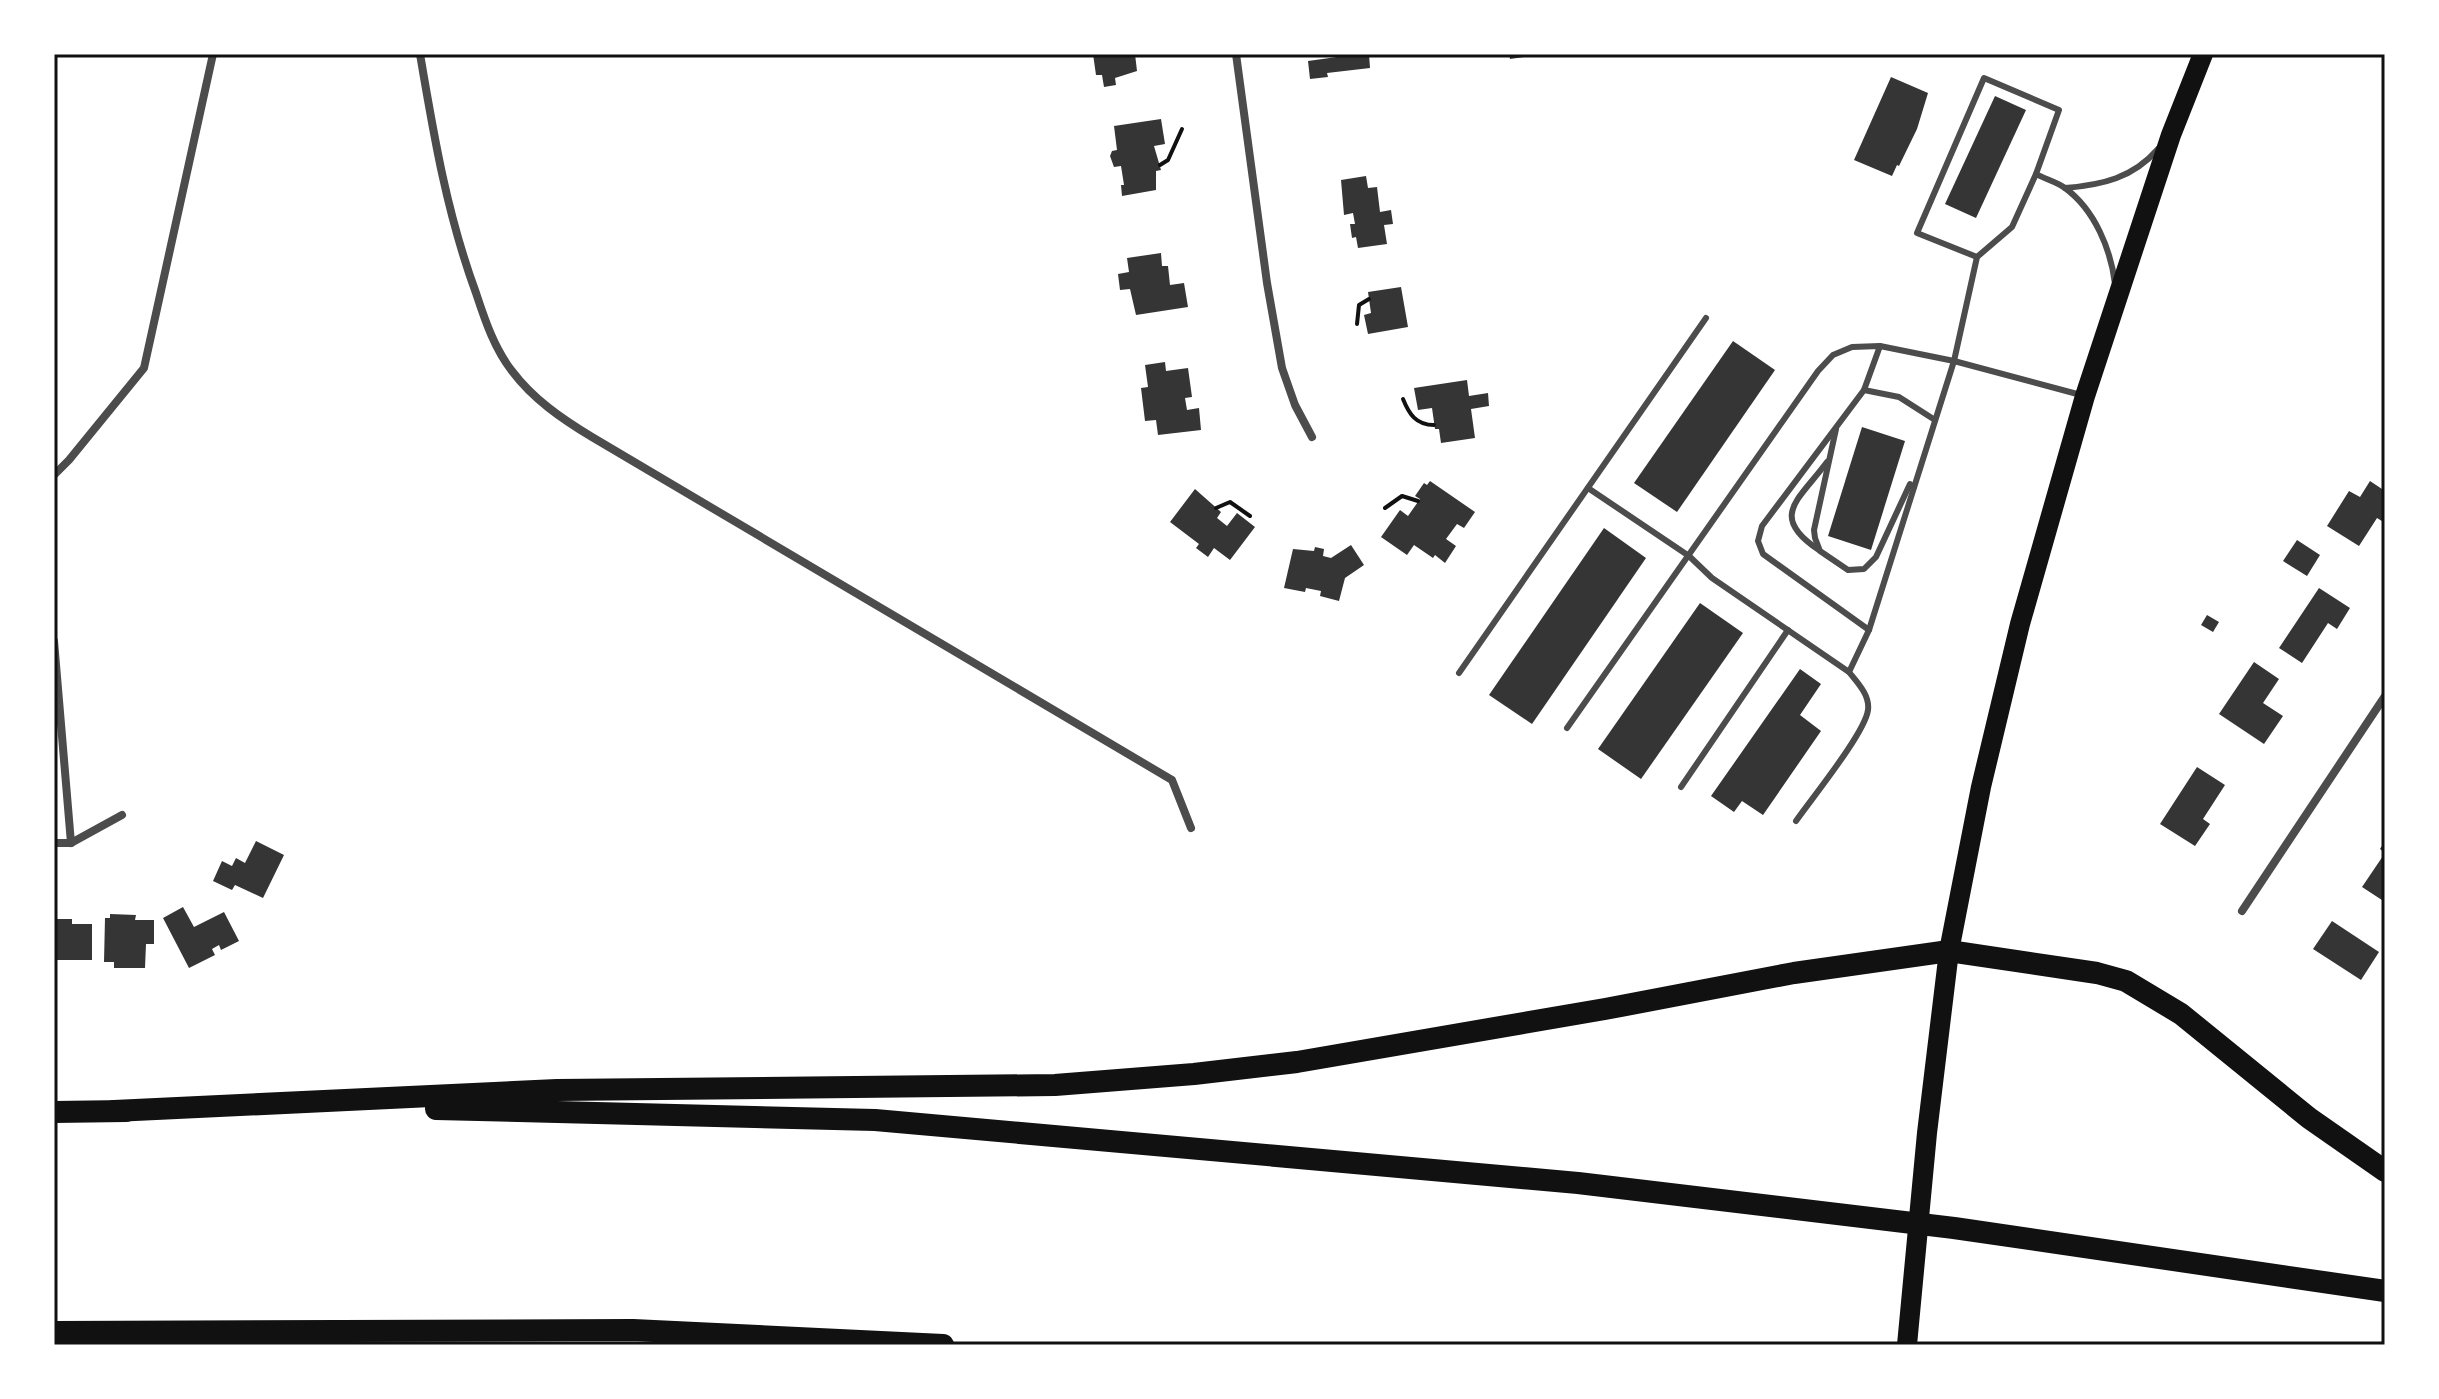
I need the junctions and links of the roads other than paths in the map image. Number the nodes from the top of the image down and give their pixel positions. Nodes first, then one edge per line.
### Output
1 (213, 54) edge
2 (420, 54) edge
3 (1236, 54) edge
4 (2203, 54) edge
5 (2171, 135) junction
6 (2036, 174) junction
7 (2065, 188) junction
8 (1977, 257) junction
9 (2116, 300) junction
10 (1706, 318) dead end
11 (1880, 346) junction
12 (1954, 361) junction
13 (1864, 390) junction
14 (2085, 396) junction
15 (1935, 420) junction
16 (1837, 426) junction
17 (1312, 437) dead end
18 (1829, 460) junction
19 (1920, 464) junction
20 (54, 475) edge
21 (1588, 488) junction
22 (1820, 551) junction
23 (1689, 556) junction
24 (1788, 630) junction
25 (1869, 630) junction
26 (54, 641) edge
27 (1849, 672) junction
28 (1459, 673) dead end
29 (2385, 696) edge
30 (1567, 728) dead end
31 (1681, 787) dead end
32 (122, 815) dead end
33 (1796, 821) dead end
34 (1191, 828) dead end
35 (54, 843) edge
36 (71, 843) junction
37 (2242, 911) dead end
38 (1949, 951) junction
39 (114, 1111) junction
40 (54, 1112) edge
41 (2385, 1171) edge
42 (2385, 1291) edge
43 (54, 1332) edge
44 (54, 1341) edge
45 (126, 1345) edge
46 (943, 1345) edge
47 (1907, 1345) edge

1 - 20 street
2 - 34 street
3 - 17 street
4 - 5 main road
5 - 7 lane
5 - 9 main road
6 - 7 lane
6 - 8 lane
6 - 8 lane
7 - 9 lane
8 - 12 lane
9 - 14 main road
10 - 21 lane
11 - 12 lane
11 - 13 lane
11 - 23 lane
12 - 14 lane
12 - 15 lane
13 - 15 lane
13 - 16 lane
14 - 38 main road
15 - 19 lane
16 - 18 lane
16 - 25 lane
18 - 22 lane
18 - 22 lane
19 - 22 lane
19 - 25 lane
21 - 23 lane
21 - 28 lane
23 - 24 lane
23 - 30 lane
24 - 27 lane
24 - 31 lane
25 - 27 lane
26 - 36 street
27 - 33 lane
29 - 37 street
32 - 36 street
35 - 36 street
38 - 39 highway
38 - 41 highway
38 - 47 main road
39 - 40 highway
39 - 42 highway
43 - 46 highway
44 - 45 highway

